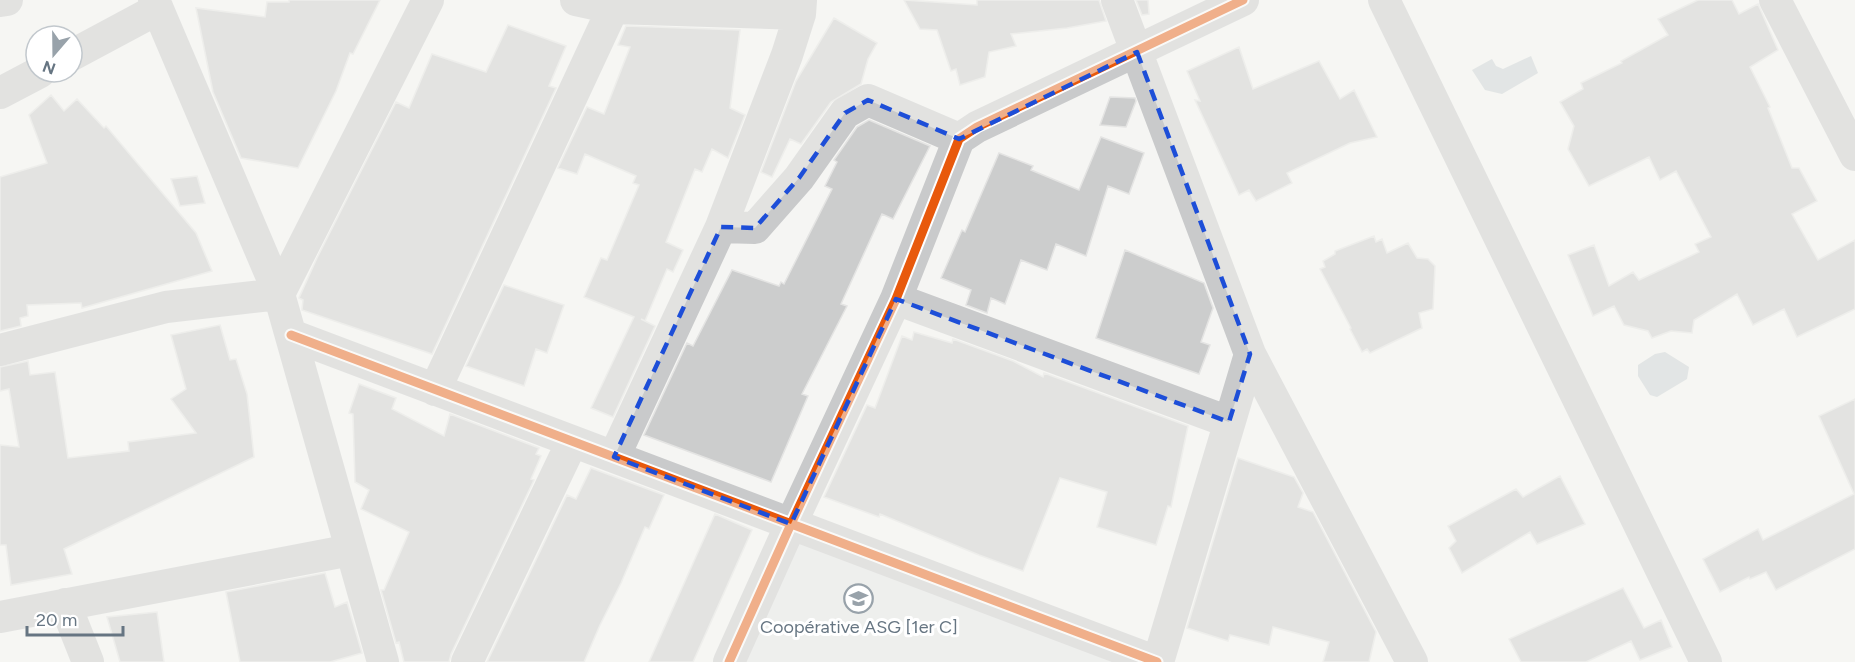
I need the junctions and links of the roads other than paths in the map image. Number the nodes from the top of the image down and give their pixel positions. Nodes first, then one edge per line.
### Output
1 (7, 0) edge
2 (428, 0) edge
3 (576, 0) edge
4 (1117, 0) edge
5 (1244, 0) edge
6 (1384, 0) edge
7 (1775, 0) edge
8 (0, 1) edge
9 (156, 4) edge
10 (801, 7) edge
11 (614, 8) junction
12 (84, 48) edge
13 (1137, 52) junction
14 (24, 80) edge
15 (0, 93) edge
16 (959, 139) junction
17 (1855, 155) edge
18 (721, 227) junction
19 (279, 294) junction
20 (896, 300) junction
21 (291, 335) junction
22 (0, 350) edge
23 (1250, 354) junction
24 (435, 390) junction
25 (1229, 422) junction
26 (572, 442) junction
27 (614, 457) junction
28 (791, 524) junction
29 (351, 550) junction
30 (65, 604) junction
31 (0, 617) edge
32 (88, 662) edge
33 (383, 662) edge
34 (467, 662) edge
35 (729, 662) edge
36 (1157, 662) edge
37 (1412, 662) edge
38 (1706, 662) edge

1 - 8 street
2 - 19 street
3 - 11 street
4 - 13 street
5 - 13 street
6 - 38 street
7 - 17 street
9 - 12 street
9 - 19 street
10 - 11 street
10 - 18 street
11 - 24 street
13 - 16 street
13 - 23 street
14 - 15 street
16 - 18 street
16 - 20 street
18 - 27 street
19 - 21 street
19 - 22 street
20 - 25 street
20 - 28 street
21 - 24 street
21 - 29 street
23 - 25 street
23 - 37 street
24 - 26 street
25 - 36 street
26 - 27 street
26 - 34 street
27 - 28 street
28 - 35 street
28 - 36 street
29 - 30 street
29 - 33 street
30 - 31 street
30 - 32 street

